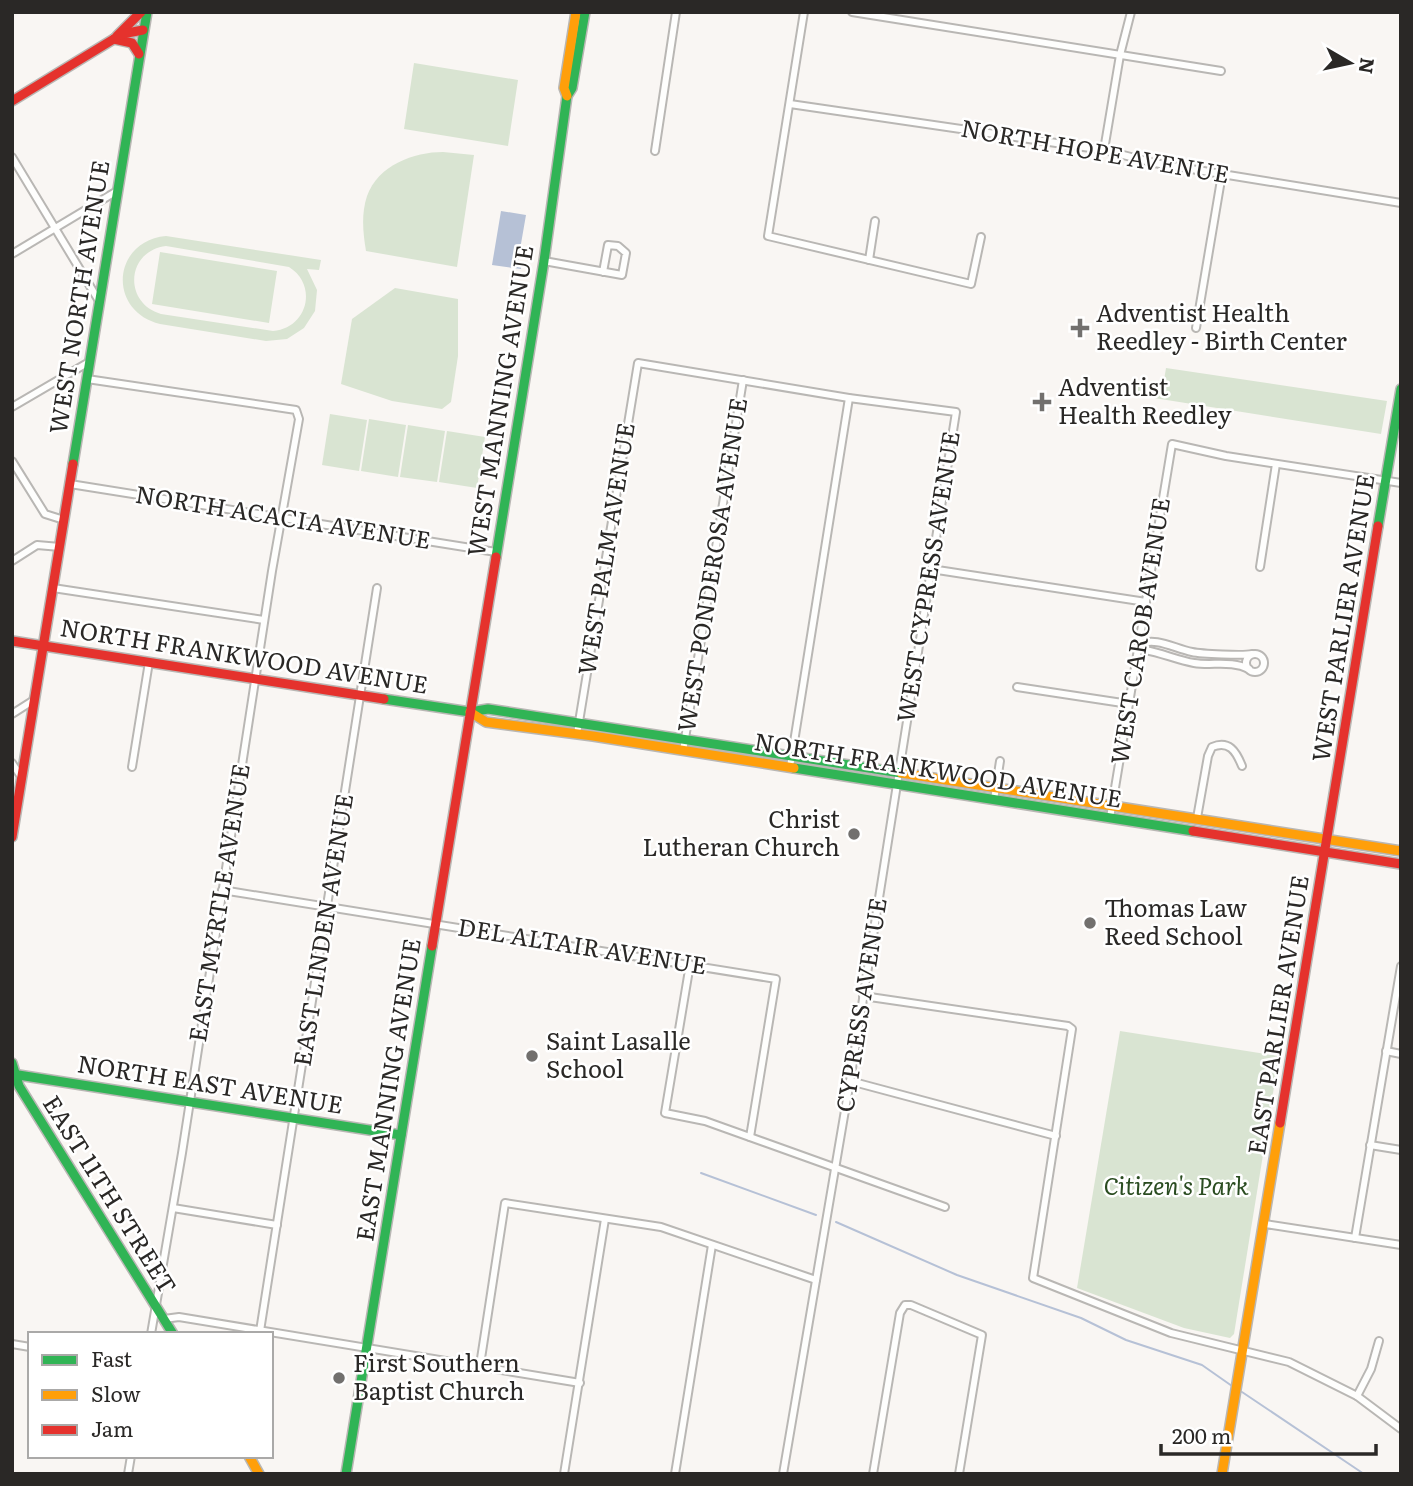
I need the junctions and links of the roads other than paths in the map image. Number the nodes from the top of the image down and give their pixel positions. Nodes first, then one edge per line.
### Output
1 (141, 12) edge
2 (147, 12) edge
3 (576, 12) edge
4 (586, 12) edge
5 (676, 12) edge
6 (804, 12) edge
7 (852, 12) edge
8 (1131, 12) edge
9 (143, 30) junction
10 (114, 39) junction
11 (139, 54) junction
12 (1120, 55) junction
13 (1221, 71) dead end
14 (567, 96) junction
15 (12, 101) edge
16 (790, 104) junction
17 (655, 150) dead end
18 (1104, 150) junction
19 (12, 157) edge
20 (1222, 174) junction
21 (117, 191) junction
22 (1401, 203) edge
23 (875, 221) dead end
24 (55, 228) junction
25 (981, 237) dead end
26 (12, 254) edge
27 (869, 260) junction
28 (544, 261) junction
29 (603, 272) junction
30 (99, 301) junction
31 (1196, 328) dead end
32 (89, 362) junction
33 (87, 379) junction
34 (743, 380) junction
35 (1400, 395) edge
36 (849, 398) junction
37 (12, 407) edge
38 (12, 461) edge
39 (1276, 464) junction
40 (1386, 481) junction
41 (1401, 483) edge
42 (70, 484) junction
43 (283, 518) junction
44 (64, 520) junction
45 (60, 547) junction
46 (496, 552) junction
47 (12, 561) edge
48 (1259, 566) dead end
49 (931, 569) junction
50 (53, 588) junction
51 (377, 588) dead end
52 (1146, 602) junction
53 (264, 620) junction
54 (12, 641) edge
55 (43, 644) junction
56 (1142, 646) junction
57 (1252, 654) junction
58 (149, 662) junction
59 (1248, 669) junction
60 (255, 679) junction
61 (1017, 687) dead end
62 (362, 695) junction
63 (34, 701) junction
64 (1129, 704) junction
65 (470, 712) junction
66 (12, 714) edge
67 (578, 723) junction
68 (577, 734) junction
69 (685, 740) junction
70 (683, 751) junction
71 (792, 756) junction
72 (1000, 761) dead end
73 (12, 763) edge
74 (1242, 766) dead end
75 (132, 767) dead end
76 (790, 767) junction
77 (898, 773) junction
78 (22, 778) junction
79 (897, 784) junction
80 (996, 788) junction
81 (994, 800) junction
82 (1113, 806) junction
83 (1110, 818) junction
84 (1197, 818) junction
85 (12, 837) edge
86 (1327, 839) junction
87 (1401, 851) edge
88 (1325, 853) junction
89 (1401, 864) edge
90 (222, 890) junction
91 (327, 907) junction
92 (436, 924) junction
93 (690, 964) junction
94 (1401, 966) edge
95 (863, 996) junction
96 (1386, 1051) junction
97 (1401, 1054) edge
98 (12, 1063) edge
99 (14, 1074) edge
100 (849, 1081) junction
101 (189, 1101) junction
102 (295, 1118) junction
103 (401, 1135) junction
104 (1056, 1136) junction
105 (750, 1137) junction
106 (1370, 1144) junction
107 (1401, 1150) edge
108 (835, 1167) junction
109 (945, 1207) dead end
110 (173, 1208) junction
111 (605, 1219) junction
112 (1265, 1224) junction
113 (277, 1225) junction
114 (1355, 1238) junction
115 (712, 1245) junction
116 (1401, 1245) edge
117 (816, 1280) junction
118 (156, 1306) junction
119 (164, 1319) junction
120 (260, 1331) junction
121 (151, 1332) edge
122 (172, 1332) edge
123 (267, 1332) edge
124 (273, 1333) edge
125 (1379, 1341) dead end
126 (367, 1347) junction
127 (1244, 1350) junction
128 (480, 1365) junction
129 (580, 1383) junction
130 (1357, 1396) junction
131 (1401, 1429) edge
132 (250, 1458) edge
133 (259, 1474) edge
134 (346, 1474) edge
135 (564, 1474) edge
136 (675, 1474) edge
137 (783, 1474) edge
138 (873, 1474) edge
139 (959, 1474) edge
140 (1222, 1474) edge

1 - 10 street
2 - 9 street, WEST NORTH AVENUE
3 - 14 street, WEST MANNING AVENUE
4 - 14 street, WEST MANNING AVENUE
5 - 17 street
6 - 16 street
7 - 12 street
8 - 12 street
9 - 10 street
9 - 11 street, WEST NORTH AVENUE
10 - 11 street
10 - 15 street
11 - 21 street, WEST NORTH AVENUE
12 - 13 street
12 - 18 street
14 - 28 street, WEST MANNING AVENUE
16 - 18 street, NORTH HOPE AVENUE
16 - 27 street
18 - 20 street, NORTH HOPE AVENUE
19 - 24 street
20 - 22 street, NORTH HOPE AVENUE
20 - 31 street
21 - 24 street
21 - 30 street, WEST NORTH AVENUE
23 - 27 street
24 - 26 street
24 - 30 street
25 - 27 street
28 - 29 street
28 - 46 street, WEST MANNING AVENUE
29 - 29 street
30 - 32 street, WEST NORTH AVENUE
32 - 33 street, WEST NORTH AVENUE
32 - 37 street
33 - 42 street, WEST NORTH AVENUE
33 - 43 street, EAST MYRTLE AVENUE
34 - 36 street
34 - 67 street, WEST PALM AVENUE
34 - 69 street, WEST PONDEROSA AVENUE
35 - 40 street, WEST PARLIER AVENUE
36 - 49 street, WEST CYPRESS AVENUE
36 - 71 street
38 - 44 street
39 - 40 street
39 - 48 street
39 - 52 street, WEST CAROB AVENUE
40 - 41 street
40 - 86 street, WEST PARLIER AVENUE
42 - 43 street, NORTH ACACIA AVENUE
42 - 44 street, WEST NORTH AVENUE
43 - 46 street, NORTH ACACIA AVENUE
43 - 53 street, EAST MYRTLE AVENUE
44 - 45 street, WEST NORTH AVENUE
45 - 47 street
45 - 50 street, WEST NORTH AVENUE
46 - 65 street, WEST MANNING AVENUE
49 - 52 street
49 - 77 street, WEST CYPRESS AVENUE
50 - 53 street
50 - 55 street, WEST NORTH AVENUE
51 - 62 street, EAST LINDEN AVENUE
52 - 56 street, WEST CAROB AVENUE
53 - 60 street, EAST MYRTLE AVENUE
54 - 55 street, NORTH FRANKWOOD AVENUE
55 - 58 street, NORTH FRANKWOOD AVENUE
55 - 63 street, WEST NORTH AVENUE
56 - 57 street
56 - 59 street
56 - 64 street, WEST CAROB AVENUE
57 - 59 street
57 - 59 street
58 - 60 street, NORTH FRANKWOOD AVENUE
58 - 75 street
60 - 62 street, NORTH FRANKWOOD AVENUE
60 - 90 street, EAST MYRTLE AVENUE
61 - 64 street
62 - 65 street, NORTH FRANKWOOD AVENUE
62 - 91 street, EAST LINDEN AVENUE
63 - 66 street
63 - 78 street, WEST NORTH AVENUE
64 - 82 street, WEST CAROB AVENUE
65 - 67 street, NORTH FRANKWOOD AVENUE
65 - 68 street, NORTH FRANKWOOD AVENUE
65 - 92 street, EAST MANNING AVENUE
67 - 68 street, WEST PALM AVENUE
67 - 69 street, NORTH FRANKWOOD AVENUE
68 - 70 street, NORTH FRANKWOOD AVENUE
69 - 70 street, WEST PONDEROSA AVENUE
69 - 71 street, NORTH FRANKWOOD AVENUE
70 - 76 street, NORTH FRANKWOOD AVENUE
71 - 76 street
71 - 77 street, NORTH FRANKWOOD AVENUE
72 - 80 street
73 - 78 street
74 - 84 street
76 - 79 street, NORTH FRANKWOOD AVENUE
77 - 79 street, WEST CYPRESS AVENUE
77 - 80 street, NORTH FRANKWOOD AVENUE
78 - 85 street, WEST NORTH AVENUE
79 - 81 street, NORTH FRANKWOOD AVENUE
79 - 95 street, CYPRESS AVENUE
80 - 81 street
80 - 82 street, NORTH FRANKWOOD AVENUE
81 - 83 street, NORTH FRANKWOOD AVENUE
82 - 83 street, WEST CAROB AVENUE
82 - 84 street, NORTH FRANKWOOD AVENUE
83 - 88 street, NORTH FRANKWOOD AVENUE
84 - 86 street, NORTH FRANKWOOD AVENUE
86 - 87 street, NORTH FRANKWOOD AVENUE
86 - 88 street, WEST PARLIER AVENUE
88 - 89 street, NORTH FRANKWOOD AVENUE
88 - 112 street, EAST PARLIER AVENUE
90 - 91 street, DEL ALTAIR AVENUE
90 - 101 street, EAST MYRTLE AVENUE
91 - 92 street, DEL ALTAIR AVENUE
91 - 102 street, EAST LINDEN AVENUE
92 - 93 street, DEL ALTAIR AVENUE
92 - 103 street, EAST MANNING AVENUE
93 - 105 street
93 - 105 street, DEL ALTAIR AVENUE
94 - 96 street
95 - 100 street, CYPRESS AVENUE
95 - 104 street
96 - 97 street
96 - 106 street
98 - 99 street, EAST 11TH STREET
99 - 101 street, NORTH EAST AVENUE
99 - 118 street, EAST 11TH STREET
100 - 104 street
100 - 108 street, CYPRESS AVENUE
101 - 102 street, NORTH EAST AVENUE
101 - 110 street, EAST MYRTLE AVENUE
102 - 103 street, NORTH EAST AVENUE
102 - 113 street, EAST LINDEN AVENUE
103 - 126 street, EAST MANNING AVENUE
104 - 127 street
105 - 108 street
106 - 107 street
106 - 114 street
108 - 109 street
108 - 117 street, CYPRESS AVENUE
110 - 113 street
110 - 118 street, EAST MYRTLE AVENUE
111 - 115 street
111 - 128 street
111 - 129 street
112 - 114 street
112 - 127 street, EAST PARLIER AVENUE
113 - 120 street, EAST LINDEN AVENUE
114 - 116 street
115 - 117 street
115 - 136 street
117 - 137 street, CYPRESS AVENUE
118 - 119 street, EAST 11TH STREET
118 - 121 street, EAST MYRTLE AVENUE
119 - 120 street
119 - 122 street, EAST 11TH STREET
120 - 123 street
124 - 126 street
125 - 130 street
126 - 128 street
126 - 134 street, EAST MANNING AVENUE
127 - 130 street
127 - 140 street, EAST PARLIER AVENUE
128 - 129 street
129 - 135 street
130 - 131 street
132 - 133 street
138 - 139 street

